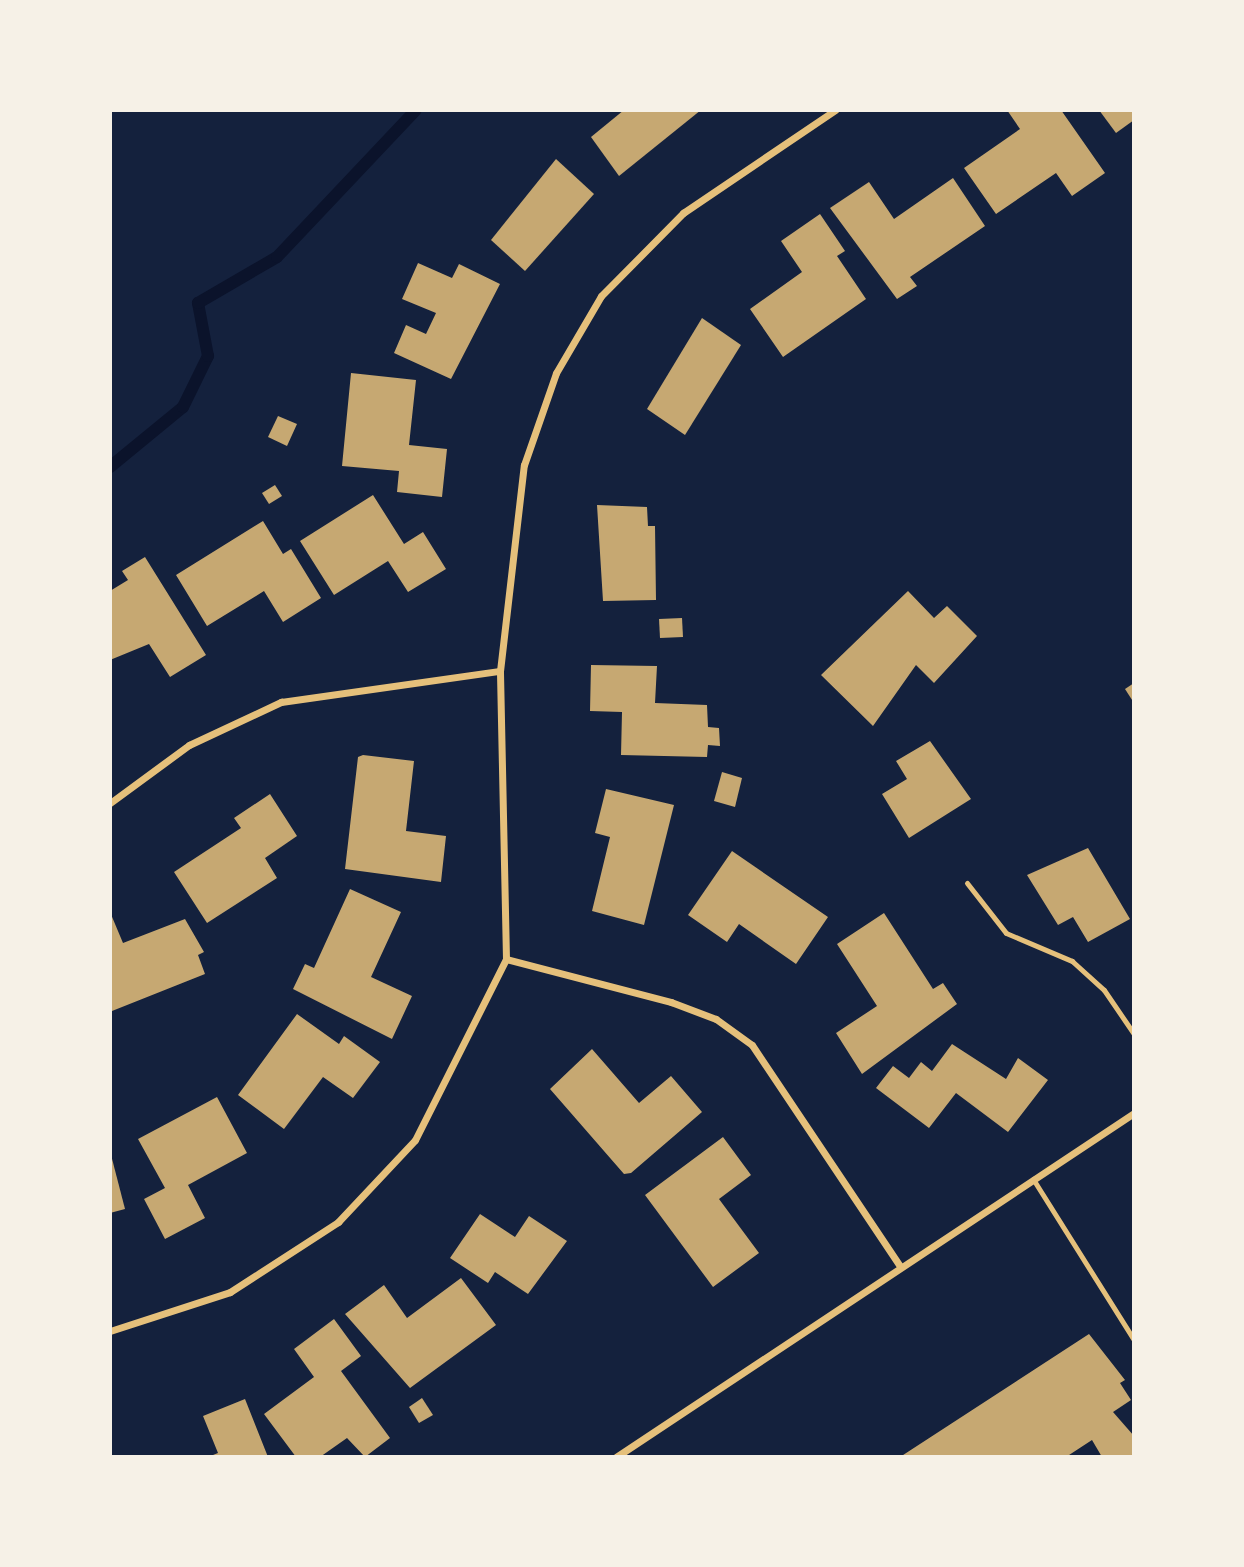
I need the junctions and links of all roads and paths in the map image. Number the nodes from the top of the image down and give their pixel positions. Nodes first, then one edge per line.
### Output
1 (835, 110) edge
2 (500, 671) junction
3 (110, 803) edge
4 (967, 883) dead end
5 (506, 959) junction
6 (1134, 1034) edge
7 (1134, 1113) edge
8 (1033, 1179) junction
9 (899, 1265) junction
10 (110, 1331) edge
11 (1134, 1340) edge
12 (616, 1457) edge

1 - 2 street
2 - 3 street
2 - 5 street
4 - 6 lane
5 - 9 street
5 - 10 street
7 - 8 street
8 - 9 street
8 - 11 lane
9 - 12 street

